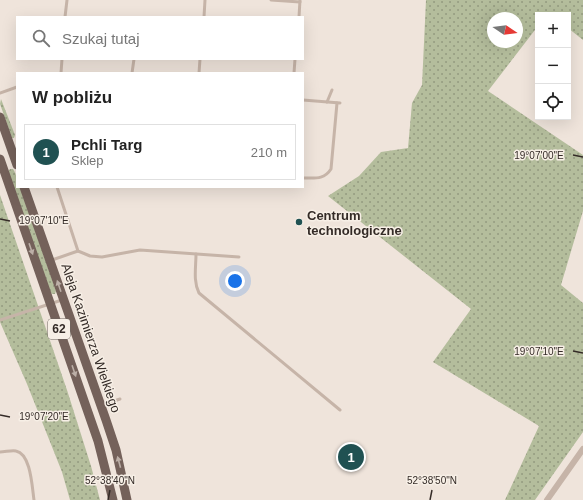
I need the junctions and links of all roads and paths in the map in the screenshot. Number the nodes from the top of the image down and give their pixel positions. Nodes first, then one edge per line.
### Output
1 (67, 0) edge
2 (205, 0) edge
3 (271, 0) edge
4 (300, 1) edge
5 (65, 16) edge
6 (204, 16) edge
7 (298, 16) edge
8 (62, 60) edge
9 (134, 60) edge
10 (200, 60) edge
11 (295, 60) edge
12 (61, 72) edge
13 (132, 72) edge
14 (199, 72) edge
15 (294, 72) edge
16 (16, 87) edge
17 (332, 90) dead end
18 (0, 93) edge
19 (304, 100) edge
20 (327, 102) junction
21 (0, 117) edge
22 (16, 161) edge
23 (16, 164) edge
24 (1, 165) edge
25 (304, 178) edge
26 (24, 188) edge
27 (57, 188) edge
28 (78, 251) junction
29 (196, 254) junction
30 (239, 257) dead end
31 (50, 261) junction
32 (64, 300) junction
33 (50, 304) junction
34 (0, 320) edge
35 (120, 399) dead end
36 (101, 405) junction
37 (340, 410) dead end
38 (583, 449) edge
39 (0, 452) edge
40 (34, 500) edge
41 (113, 500) edge
42 (127, 500) edge
43 (547, 500) edge

1 - 5 lane
2 - 6 lane
3 - 4 lane
4 - 7 lane
8 - 12 lane
9 - 13 lane
10 - 14 lane
11 - 15 lane
16 - 18 lane
17 - 20 lane
19 - 20 lane
20 - 25 lane
21 - 22 main road
23 - 24 lane
24 -> 33 main road, Aleja Kazimierza Wielkiego / 62
26 - 31 main road, Aleja Kazimierza Wielkiego / 62
27 - 28 lane
28 - 29 lane
28 - 31 lane
29 - 30 lane
29 - 37 lane
32 -> 31 main road, Aleja Kazimierza Wielkiego / 62
32 - 33 lane
32 - 36 main road, Aleja Kazimierza Wielkiego / 62
33 - 34 lane
33 -> 41 main road, Aleja Kazimierza Wielkiego / 62
35 - 36 lane
42 -> 36 main road, Aleja Kazimierza Wielkiego / 62
38 - 43 street
39 - 40 lane

